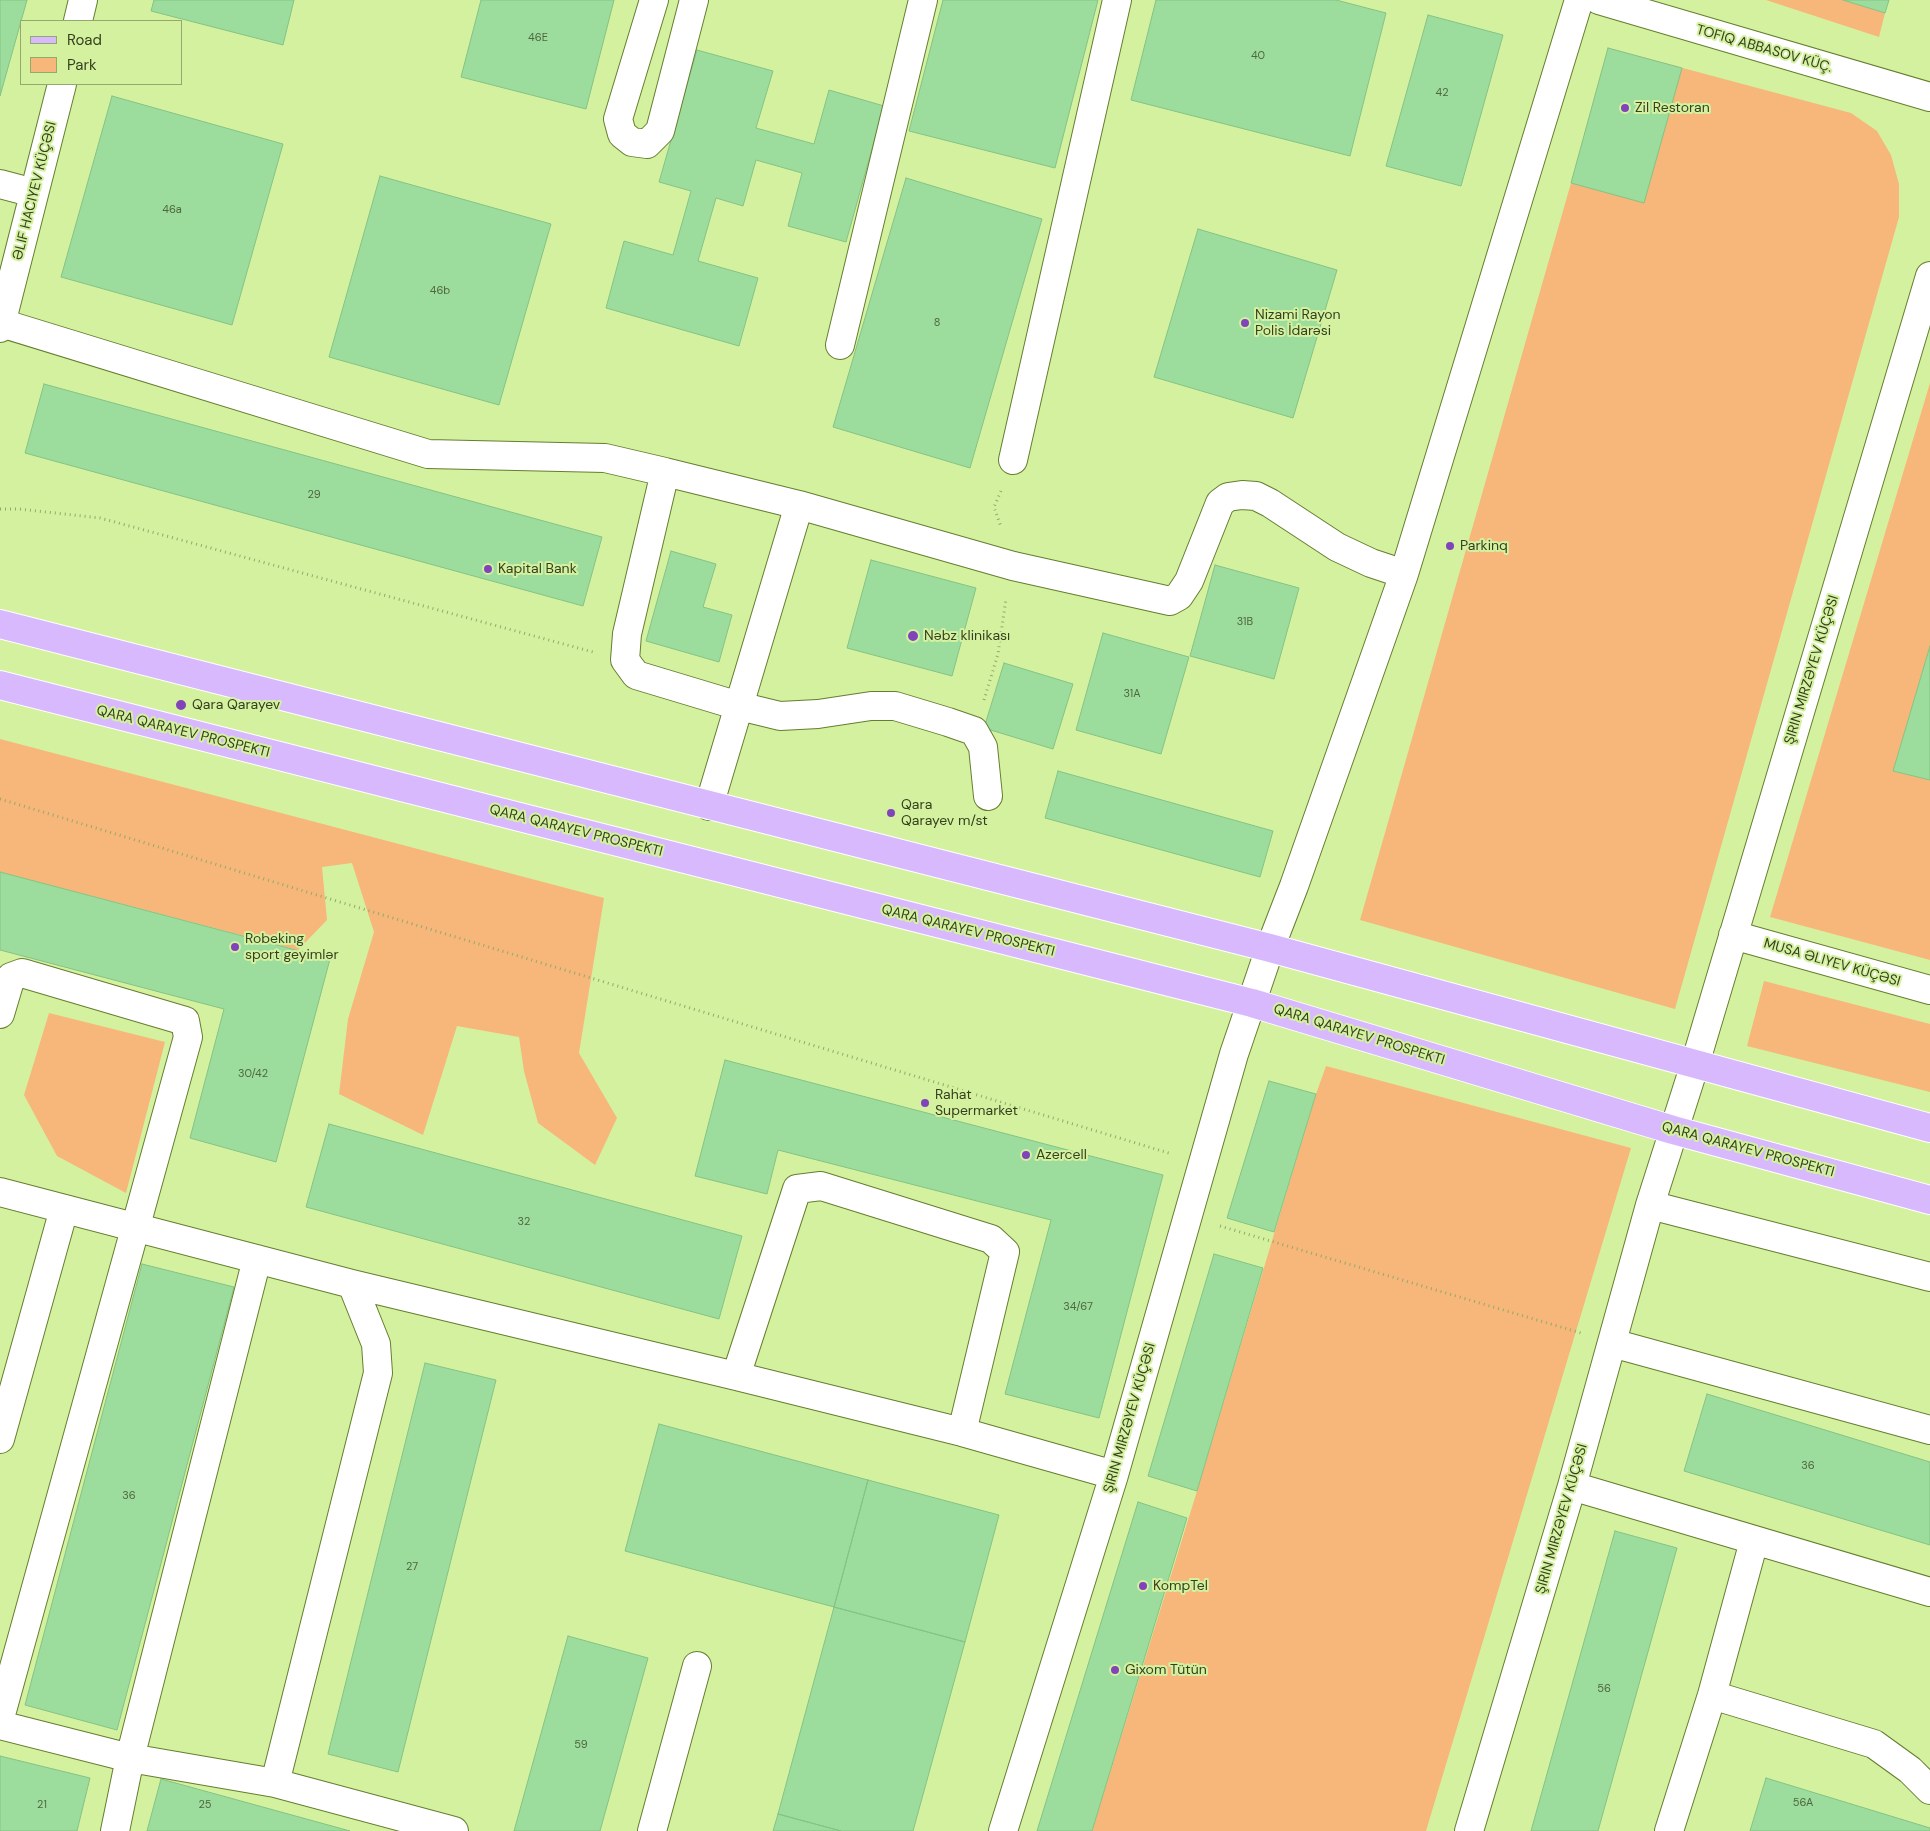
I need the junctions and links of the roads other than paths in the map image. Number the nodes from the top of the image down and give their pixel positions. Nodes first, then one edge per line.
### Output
1 (83, 0) edge
2 (654, 0) edge
3 (694, 0) edge
4 (923, 0) edge
5 (1117, 0) edge
6 (1579, 0) edge
7 (1599, 0) edge
8 (78, 20) edge
9 (62, 85) edge
10 (1930, 97) edge
11 (0, 184) edge
12 (34, 193) junction
13 (1930, 276) edge
14 (1, 326) edge
15 (840, 345) dead end
16 (1013, 460) dead end
17 (665, 472) junction
18 (799, 505) junction
19 (1404, 574) junction
20 (0, 624) edge
21 (0, 685) edge
22 (739, 706) junction
23 (988, 796) dead end
24 (709, 806) junction
25 (1733, 935) junction
26 (1270, 948) junction
27 (1930, 990) edge
28 (1252, 1003) junction
29 (0, 1014) edge
30 (1695, 1064) junction
31 (1930, 1128) edge
32 (1673, 1130) junction
33 (0, 1192) edge
34 (1930, 1200) edge
35 (1650, 1205) junction
36 (64, 1209) junction
37 (136, 1228) junction
38 (257, 1259) junction
39 (1930, 1277) edge
40 (352, 1284) junction
41 (1612, 1342) junction
42 (736, 1376) junction
43 (1930, 1430) edge
44 (962, 1432) junction
45 (0, 1439) edge
46 (1114, 1475) junction
47 (1572, 1486) junction
48 (1754, 1541) junction
49 (1930, 1592) edge
50 (697, 1666) dead end
51 (1712, 1695) junction
52 (0, 1718) edge
53 (0, 1725) edge
54 (130, 1758) junction
55 (275, 1783) junction
56 (1930, 1790) edge
57 (115, 1831) edge
58 (454, 1831) edge
59 (652, 1831) edge
60 (1003, 1831) edge
61 (1470, 1831) edge
62 (1669, 1831) edge

1 - 8 street
2 - 3 street
4 - 15 street
5 - 16 street
6 - 19 street, ŞIRIN MIRZƏYEV KÜÇƏSI
7 - 10 street, TOFIQ ABBASOV KÜÇ.
9 - 12 street
11 - 12 street
12 - 14 street
13 - 25 street, ŞIRIN MIRZƏYEV KÜÇƏSI
14 - 17 street
17 - 18 street
17 - 22 street
18 - 19 street
18 - 22 street
19 - 26 street, ŞIRIN MIRZƏYEV KÜÇƏSI
20 - 24 main road
21 - 28 main road, QARA QARAYEV PROSPEKTI
22 - 23 street
22 - 24 street
24 - 26 main road
25 - 27 street, MUSA ƏLIYEV KÜÇƏSI
25 - 30 street, ŞIRIN MIRZƏYEV KÜÇƏSI
26 - 28 street, ŞIRIN MIRZƏYEV KÜÇƏSI
26 - 30 main road
28 - 32 main road, QARA QARAYEV PROSPEKTI
28 - 46 street, ŞIRIN MIRZƏYEV KÜÇƏSI
29 - 37 street
30 - 31 main road
30 - 32 street, ŞIRIN MIRZƏYEV KÜÇƏSI
32 - 34 main road, QARA QARAYEV PROSPEKTI
32 - 35 street, ŞIRIN MIRZƏYEV KÜÇƏSI
33 - 36 street
35 - 39 street
35 - 41 street, ŞIRIN MIRZƏYEV KÜÇƏSI
36 - 37 street
36 - 45 street
37 - 38 street
37 - 52 street
38 - 40 street
38 - 54 street
40 - 42 street
40 - 55 street
41 - 43 street
41 - 47 street, ŞIRIN MIRZƏYEV KÜÇƏSI
42 - 44 street
42 - 44 street
44 - 46 street
46 - 60 street, ŞIRIN MIRZƏYEV KÜÇƏSI
47 - 48 street
47 - 61 street, ŞIRIN MIRZƏYEV KÜÇƏSI
48 - 49 street
48 - 51 street
50 - 59 street
51 - 56 street
51 - 62 street
53 - 54 street
54 - 55 street
54 - 57 street
55 - 58 street

